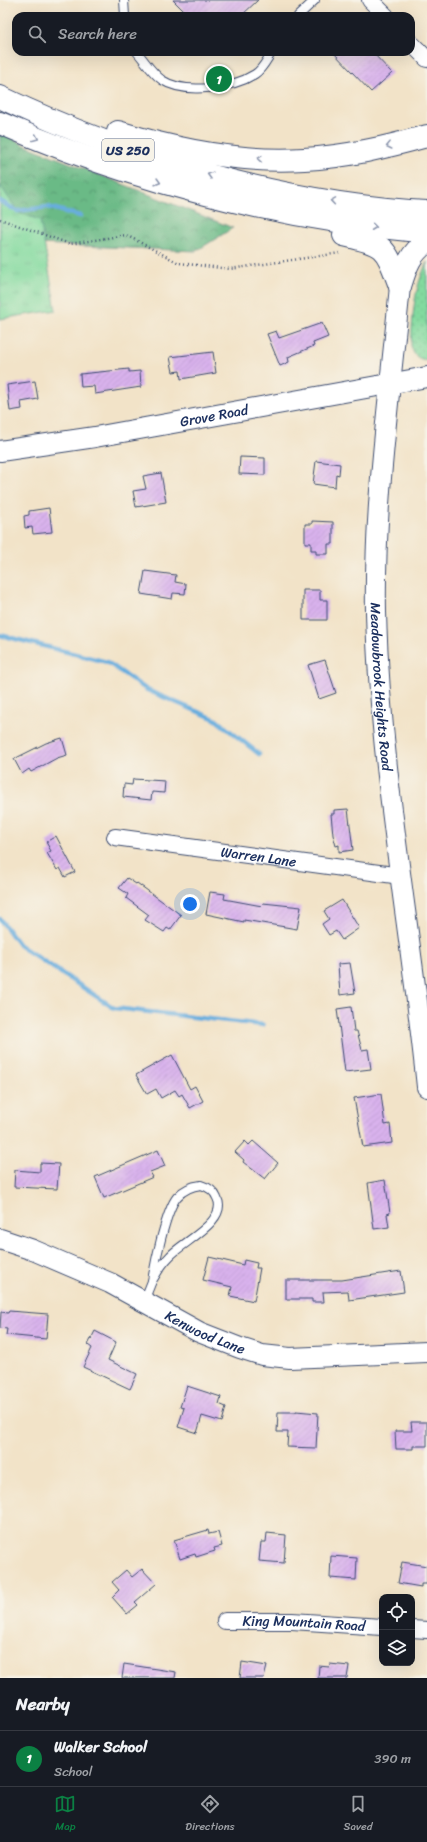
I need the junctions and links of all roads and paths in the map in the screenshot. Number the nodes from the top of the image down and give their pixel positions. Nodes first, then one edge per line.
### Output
1 (124, 0) edge
2 (315, 0) edge
3 (370, 0) edge
4 (125, 12) edge
5 (302, 12) edge
6 (382, 12) edge
7 (415, 46) edge
8 (140, 56) edge
9 (269, 56) edge
10 (427, 59) edge
11 (0, 95) edge
12 (0, 123) edge
13 (427, 136) edge
14 (427, 212) edge
15 (305, 217) junction
16 (0, 219) edge
17 (427, 232) edge
18 (427, 242) edge
19 (342, 253) dead end
20 (400, 286) junction
21 (427, 377) edge
22 (391, 383) junction
23 (0, 451) edge
24 (115, 837) dead end
25 (401, 876) junction
26 (427, 1087) edge
27 (0, 1239) edge
28 (152, 1281) junction
29 (144, 1302) junction
30 (427, 1352) edge
31 (225, 1621) dead end
32 (379, 1627) edge
33 (415, 1629) edge
34 (427, 1630) edge

1 - 4 lane
2 - 5 lane
3 - 6 street
7 - 10 street
8 - 9 lane
13 -> 11 highway
14 -> 11 highway, US 250
12 -> 15 highway, US 250
15 -> 17 highway, US 250
15 - 20 highway
16 - 19 path
18 - 20 highway
20 - 22 street, Meadowbrook Heights Road
21 - 22 street, Grove Road
22 - 23 street, Grove Road
22 - 25 street, Meadowbrook Heights Road
24 - 25 street, Warren Lane
25 - 26 street, Meadowbrook Heights Road
27 - 29 street, Kenwood Lane
28 - 28 lane
28 - 29 lane
29 - 30 street, Kenwood Lane
31 - 32 street, King Mountain Road
33 - 34 street

